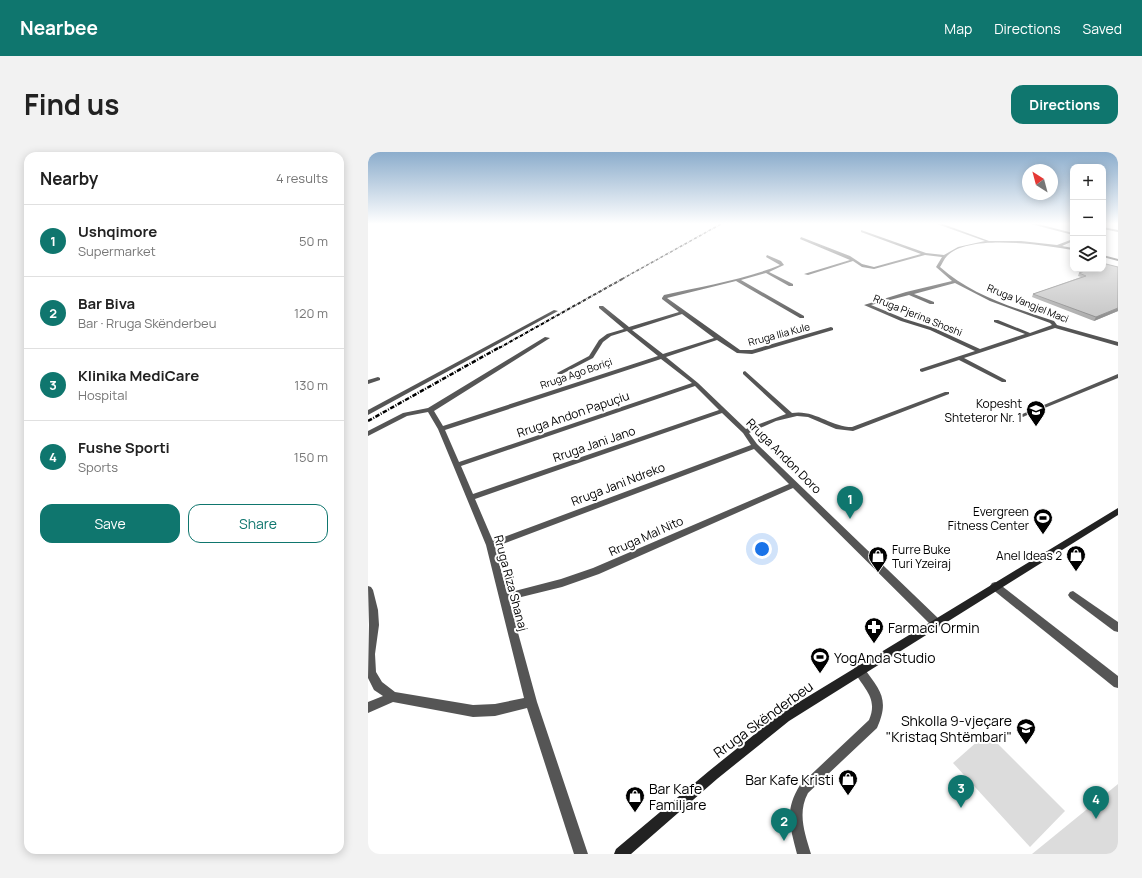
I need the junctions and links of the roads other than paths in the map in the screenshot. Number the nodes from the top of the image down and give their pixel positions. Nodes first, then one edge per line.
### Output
1 (945, 256) edge
2 (769, 257) edge
3 (848, 257) edge
4 (916, 257) edge
5 (1106, 257) edge
6 (853, 260) junction
7 (1118, 260) edge
8 (766, 272) junction
9 (806, 274) dead end
10 (737, 280) junction
11 (956, 281) junction
12 (791, 285) dead end
13 (908, 293) junction
14 (932, 303) dead end
15 (602, 307) dead end
16 (556, 311) dead end
17 (683, 312) junction
18 (802, 317) dead end
19 (996, 321) dead end
20 (1055, 326) junction
21 (627, 328) junction
22 (832, 329) dead end
23 (1029, 334) junction
24 (547, 338) dead end
25 (718, 338) junction
26 (1118, 344) edge
27 (979, 351) junction
28 (661, 356) junction
29 (959, 358) junction
30 (922, 370) dead end
31 (560, 373) dead end
32 (745, 373) dead end
33 (1118, 376) edge
34 (378, 379) dead end
35 (1004, 381) dead end
36 (368, 382) edge
37 (696, 384) junction
38 (946, 393) dead end
39 (430, 410) junction
40 (723, 411) junction
41 (368, 413) edge
42 (791, 415) junction
43 (1023, 415) dead end
44 (441, 429) junction
45 (745, 432) junction
46 (368, 434) edge
47 (755, 446) junction
48 (457, 465) junction
49 (795, 484) junction
50 (471, 498) junction
51 (1118, 510) edge
52 (490, 545) junction
53 (995, 586) junction
54 (368, 590) edge
55 (1073, 595) dead end
56 (503, 598) junction
57 (936, 623) junction
58 (1118, 628) edge
59 (859, 670) junction
60 (1118, 683) edge
61 (393, 697) junction
62 (531, 702) junction
63 (368, 708) edge
64 (581, 854) edge
65 (621, 854) edge
66 (804, 854) edge

1 - 11 street, Rruga Vangjel Maci
2 - 8 street
3 - 6 street
4 - 6 street
5 - 7 street
6 - 9 street
8 - 10 street
8 - 12 street
10 - 17 street, Rruga Ilia Kule
10 - 18 street
11 - 13 street, Rruga Pjerina Shoshi
11 - 20 street, Rruga Vangjel Maci
13 - 14 street, Rruga Pjerina Shoshi
13 - 27 street, Rruga Pjerina Shoshi
15 - 21 street, Rruga Andon Doro
16 - 41 street
17 - 21 street
17 - 25 street, Rruga Ilia Kule
19 - 23 street
20 - 23 street
20 - 26 street, Rruga Vangjel Maci
21 - 28 street, Rruga Andon Doro
21 - 31 street
22 - 25 street, Rruga Ilia Kule
23 - 27 street
24 - 39 street
25 - 28 street, Rruga Ago Boriçi
27 - 29 street
28 - 37 street, Rruga Andon Doro
28 - 44 street, Rruga Ago Boriçi
29 - 30 street
29 - 35 street
32 - 42 street
33 - 43 street
34 - 36 street
37 - 40 street, Rruga Andon Doro
37 - 48 street, Rruga Andon Papuçiu
38 - 42 street
39 - 44 street, Rruga Riza Shanaj
39 - 46 street
40 - 45 street, Rruga Andon Doro
40 - 50 street, Rruga Jani Jano
42 - 45 street
44 - 48 street, Rruga Riza Shanaj
45 - 47 street, Rruga Andon Doro
47 - 49 street, Rruga Andon Doro
47 - 52 street, Rruga Jani Ndreko
48 - 50 street, Rruga Riza Shanaj
49 - 56 street, Rruga Mal Nito
49 - 57 street, Rruga Andon Doro
50 - 52 street, Rruga Riza Shanaj
51 - 53 street, Rruga Skënderbeu
52 - 56 street, Rruga Riza Shanaj
53 - 57 street, Rruga Skënderbeu
53 - 60 street
54 - 61 street
55 - 58 street
56 - 62 street, Rruga Riza Shanaj
57 - 59 street, Rruga Skënderbeu
59 - 65 street, Rruga Skënderbeu
59 - 66 street
61 - 62 street
61 - 63 street
62 - 64 street, Rruga Riza Shanaj

